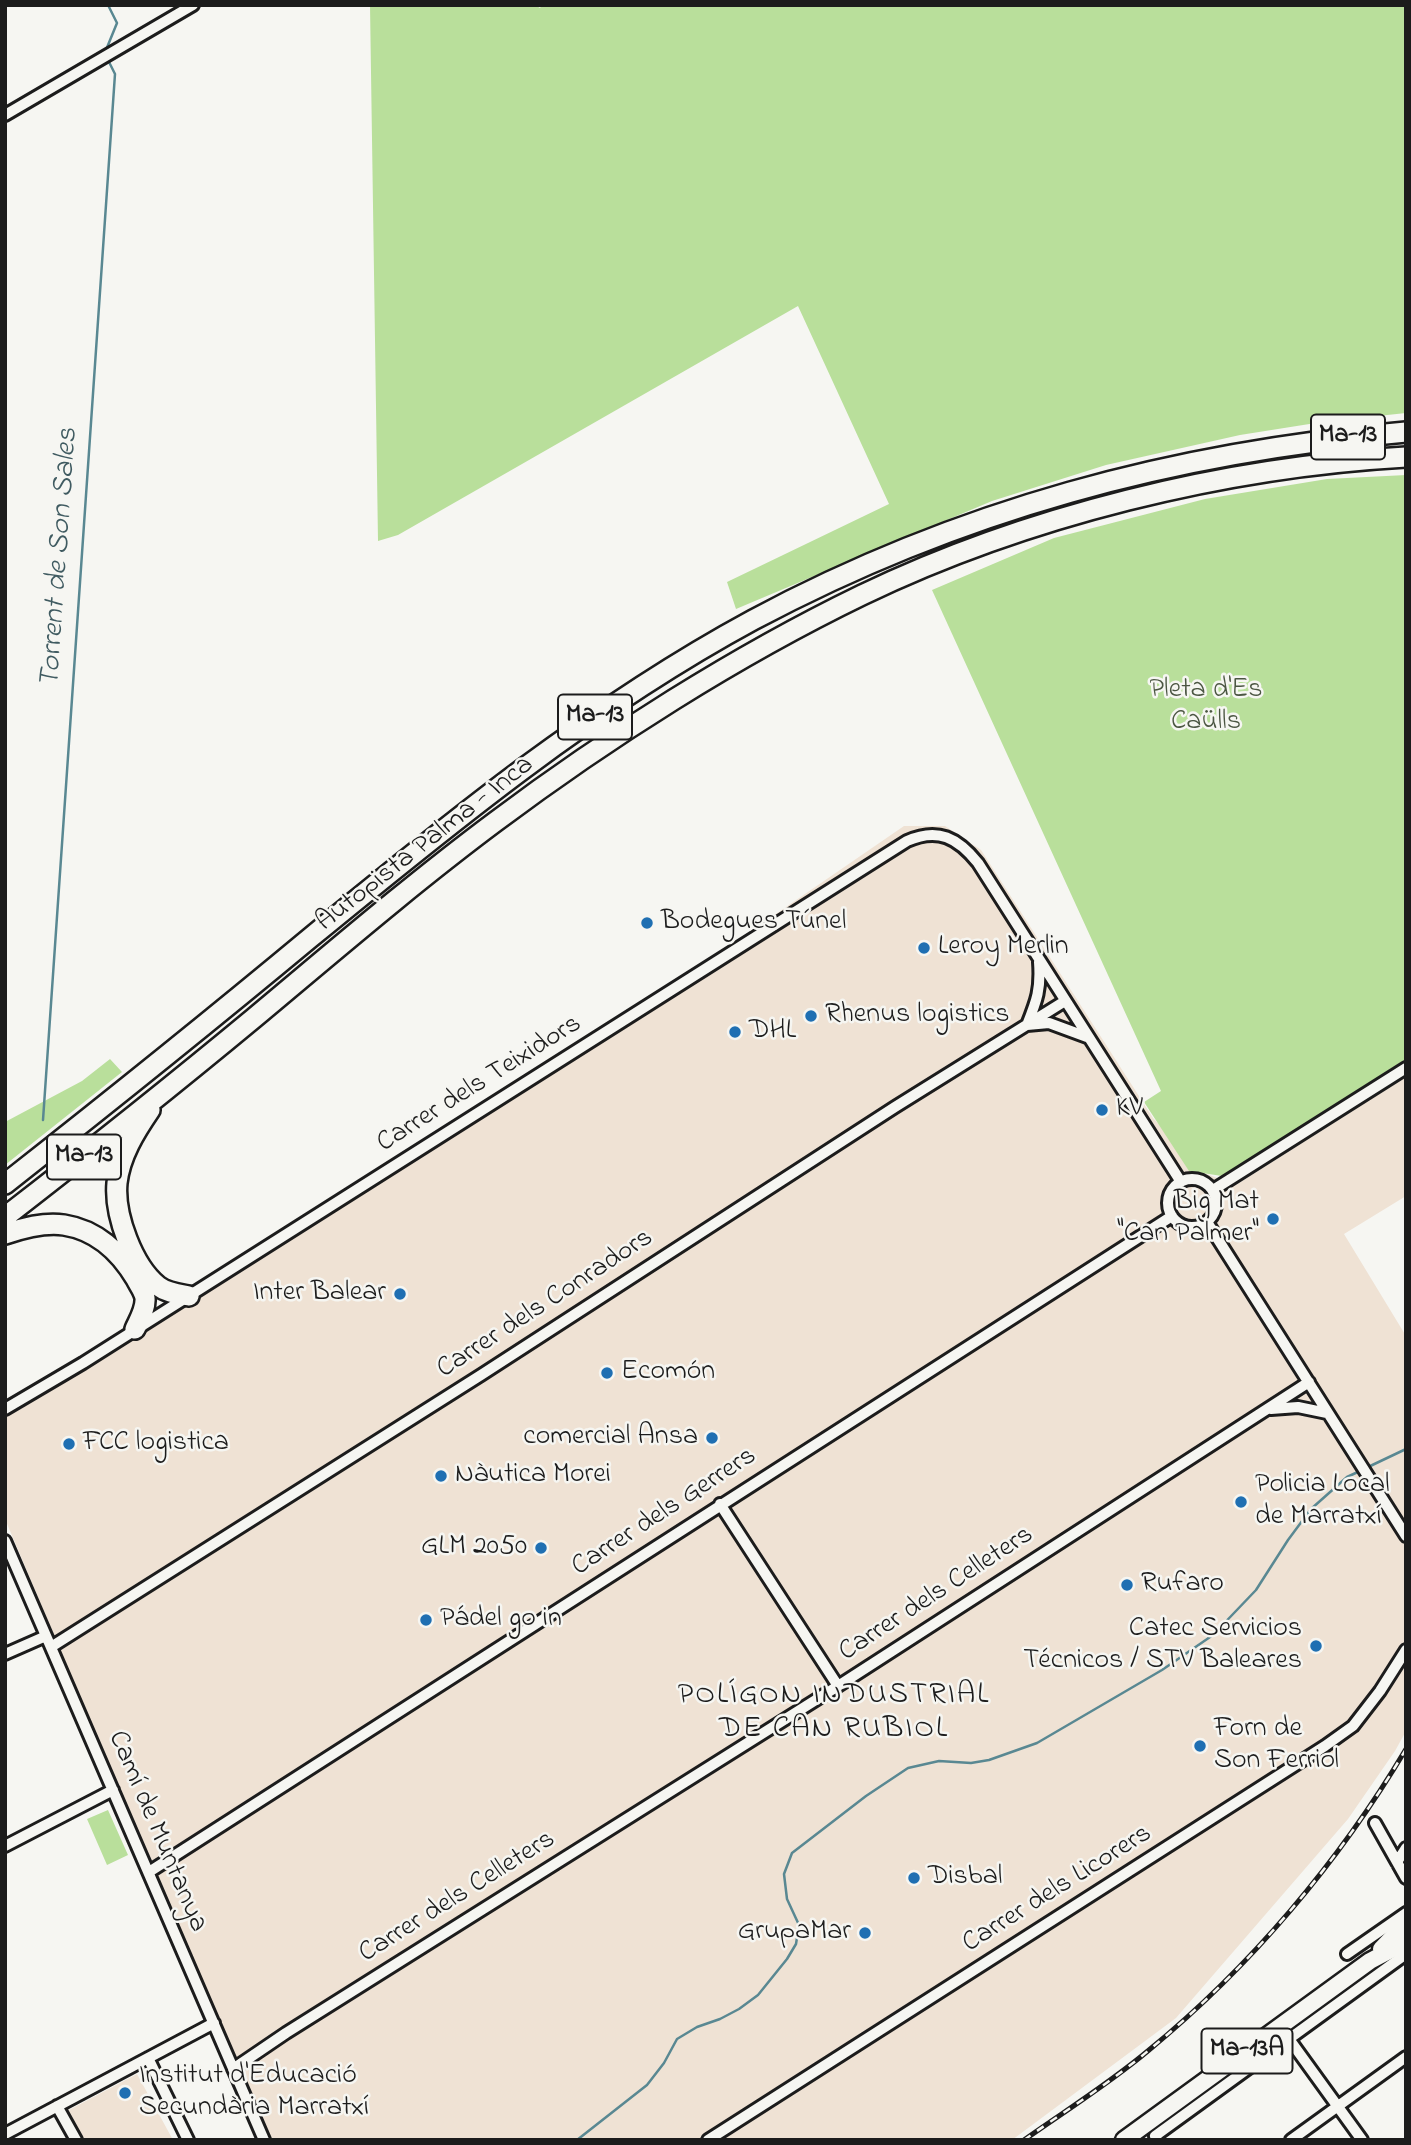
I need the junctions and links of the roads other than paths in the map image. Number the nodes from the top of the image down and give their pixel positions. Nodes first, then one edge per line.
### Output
1 (193, 5) edge
2 (5, 116) edge
3 (1406, 432) edge
4 (1406, 457) edge
5 (1039, 959) junction
6 (1065, 1001) junction
7 (1027, 1025) junction
8 (1088, 1037) junction
9 (1406, 1068) edge
10 (160, 1094) junction
11 (1181, 1182) junction
12 (5, 1184) edge
13 (1213, 1190) junction
14 (1172, 1216) junction
15 (5, 1217) edge
16 (1207, 1222) junction
17 (5, 1234) edge
18 (189, 1296) junction
19 (135, 1329) junction
20 (1308, 1382) junction
21 (5, 1409) edge
22 (1268, 1409) junction
23 (1327, 1413) junction
24 (720, 1504) junction
25 (1406, 1536) edge
26 (5, 1541) edge
27 (46, 1636) junction
28 (51, 1647) junction
29 (1406, 1650) edge
30 (5, 1654) edge
31 (838, 1686) junction
32 (113, 1790) junction
33 (1375, 1823) dead end
34 (5, 1846) edge
35 (1406, 1847) edge
36 (1397, 1862) junction
37 (149, 1872) junction
38 (1406, 1878) edge
39 (1406, 1913) edge
40 (1406, 1923) edge
41 (1406, 1942) edge
42 (1347, 1954) dead end
43 (1406, 1954) edge
44 (1370, 1961) junction
45 (214, 2024) junction
46 (1289, 2039) junction
47 (1406, 2057) edge
48 (148, 2058) junction
49 (233, 2068) junction
50 (58, 2106) junction
51 (1337, 2106) junction
52 (5, 2134) edge
53 (76, 2140) edge
54 (188, 2140) edge
55 (264, 2140) edge
56 (708, 2140) edge
57 (1124, 2140) edge
58 (1157, 2140) edge
59 (1291, 2140) edge
60 (1362, 2140) edge

1 - 2 street
3 - 12 highway, Autopista Palma - Inca / Ma-13
4 - 10 highway, Autopista Palma - Inca / Ma-13
5 - 6 street, Carrer dels Teixidors
5 - 7 street
5 - 18 street, Carrer dels Teixidors
6 - 7 street, Carrer dels Conradors
6 - 8 street, Carrer dels Teixidors
7 - 8 street
7 - 28 street, Carrer dels Conradors
8 - 11 street, Carrer dels Teixidors
9 - 13 street
10 - 15 highway, Autopista Palma - Inca / Ma-13
10 - 18 highway
11 - 13 street
11 - 14 street
13 - 16 street
14 - 16 street
14 - 24 street, Carrer dels Gerrers
16 - 20 street
17 - 19 highway
18 - 19 street, Carrer dels Teixidors
19 - 21 street, Carrer dels Teixidors
20 - 22 street, Carrer dels Celleters
20 - 23 street
22 - 23 street
22 - 31 street, Carrer dels Celleters
23 - 25 street
24 - 31 street
24 - 37 street, Carrer dels Gerrers
26 - 27 street, Camí de Muntanya
27 - 28 street, Camí de Muntanya
27 - 30 street
28 - 32 street, Camí de Muntanya
29 - 56 street, Carrer dels Licorers
31 - 49 street, Carrer dels Celleters
32 - 34 street
32 - 37 street, Camí de Muntanya
33 - 36 street
35 - 36 street
36 - 38 street
37 - 45 street, Camí de Muntanya
39 - 42 street
40 - 44 main road, Ma-13A
41 - 44 main road, Ma-13A
43 - 46 street
44 - 57 main road, Ma-13A
45 - 48 street
45 - 49 street, Camí de Muntanya
46 - 51 street
46 - 58 street
47 - 51 street
48 - 50 street
48 - 54 street
49 - 55 street, Camí de Muntanya
50 - 52 street
50 - 53 street
51 - 59 street
51 - 60 street

